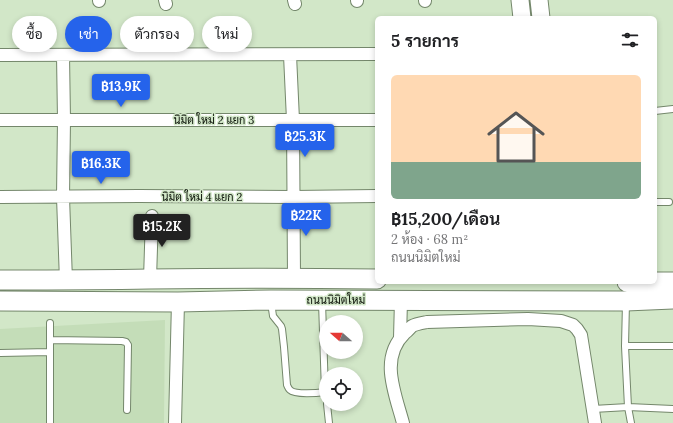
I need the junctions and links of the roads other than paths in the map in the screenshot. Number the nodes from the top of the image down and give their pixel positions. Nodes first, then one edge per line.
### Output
1 (520, 0) edge
2 (539, 0) edge
3 (522, 16) edge
4 (541, 16) edge
5 (375, 54) edge
6 (0, 55) edge
7 (63, 55) junction
8 (290, 55) junction
9 (673, 109) edge
10 (657, 111) edge
11 (0, 120) edge
12 (64, 120) junction
13 (293, 120) junction
14 (375, 120) edge
15 (375, 196) edge
16 (0, 197) edge
17 (63, 197) junction
18 (293, 197) junction
19 (657, 202) edge
20 (669, 202) dead end
21 (152, 216) dead end
22 (294, 278) junction
23 (150, 279) junction
24 (375, 279) edge
25 (0, 280) edge
26 (66, 280) junction
27 (93, 280) junction
28 (673, 282) edge
29 (626, 291) edge
30 (673, 299) edge
31 (271, 300) junction
32 (322, 300) junction
33 (401, 300) junction
34 (469, 300) junction
35 (0, 301) edge
36 (92, 302) junction
37 (178, 302) junction
38 (468, 320) junction
39 (50, 323) dead end
40 (400, 338) junction
41 (50, 340) junction
42 (625, 346) junction
43 (673, 346) edge
44 (50, 352) junction
45 (0, 353) edge
46 (325, 367) edge
47 (319, 394) edge
48 (628, 407) junction
49 (593, 409) junction
50 (673, 409) edge
51 (127, 410) dead end
52 (328, 411) edge
53 (50, 423) edge
54 (174, 423) edge
55 (329, 423) edge
56 (403, 423) edge
57 (595, 423) edge
58 (631, 423) edge

1 - 3 main road
2 - 4 main road
5 - 8 street
6 - 7 street
7 - 8 street
7 - 12 street
8 - 13 street
9 - 10 lane
11 - 12 street, นิมิต ใหม่ 2 แยก 3
12 - 13 street, นิมิต ใหม่ 2 แยก 3
12 - 17 street
13 - 14 street, นิมิต ใหม่ 2 แยก 3
13 - 18 street
15 - 18 street, นิมิต ใหม่ 4 แยก 2
16 - 17 street, นิมิต ใหม่ 4 แยก 2
17 - 18 street, นิมิต ใหม่ 4 แยก 2
17 - 26 street
18 - 22 street
19 - 20 lane
21 - 23 street
22 - 23 main road, ถนนนิมิตใหม่
22 - 24 main road, ถนนนิมิตใหม่
23 - 27 main road, ถนนนิมิตใหม่
25 - 26 main road, ถนนนิมิตใหม่
26 - 27 main road, ถนนนิมิตใหม่
27 - 36 main road
28 - 29 main road, ถนนนิมิตใหม่
29 - 30 main road, ถนนนิมิตใหม่
29 - 34 main road, ถนนนิมิตใหม่
29 - 42 lane
31 - 32 main road, ถนนนิมิตใหม่
31 - 37 main road, ถนนนิมิตใหม่
31 - 47 lane
32 - 33 main road, ถนนนิมิตใหม่
32 - 46 lane
33 - 34 main road, ถนนนิมิตใหม่
33 - 40 street
34 - 38 street
35 - 36 main road, ถนนนิมิตใหม่
36 - 37 main road, ถนนนิมิตใหม่
37 - 54 street
38 - 40 street
38 - 49 street
39 - 41 lane
40 - 56 street
41 - 44 lane
41 - 51 lane
42 - 43 lane
42 - 48 lane
44 - 45 lane
44 - 53 lane
48 - 49 lane
48 - 50 lane
48 - 58 lane
49 - 57 street
52 - 55 lane

